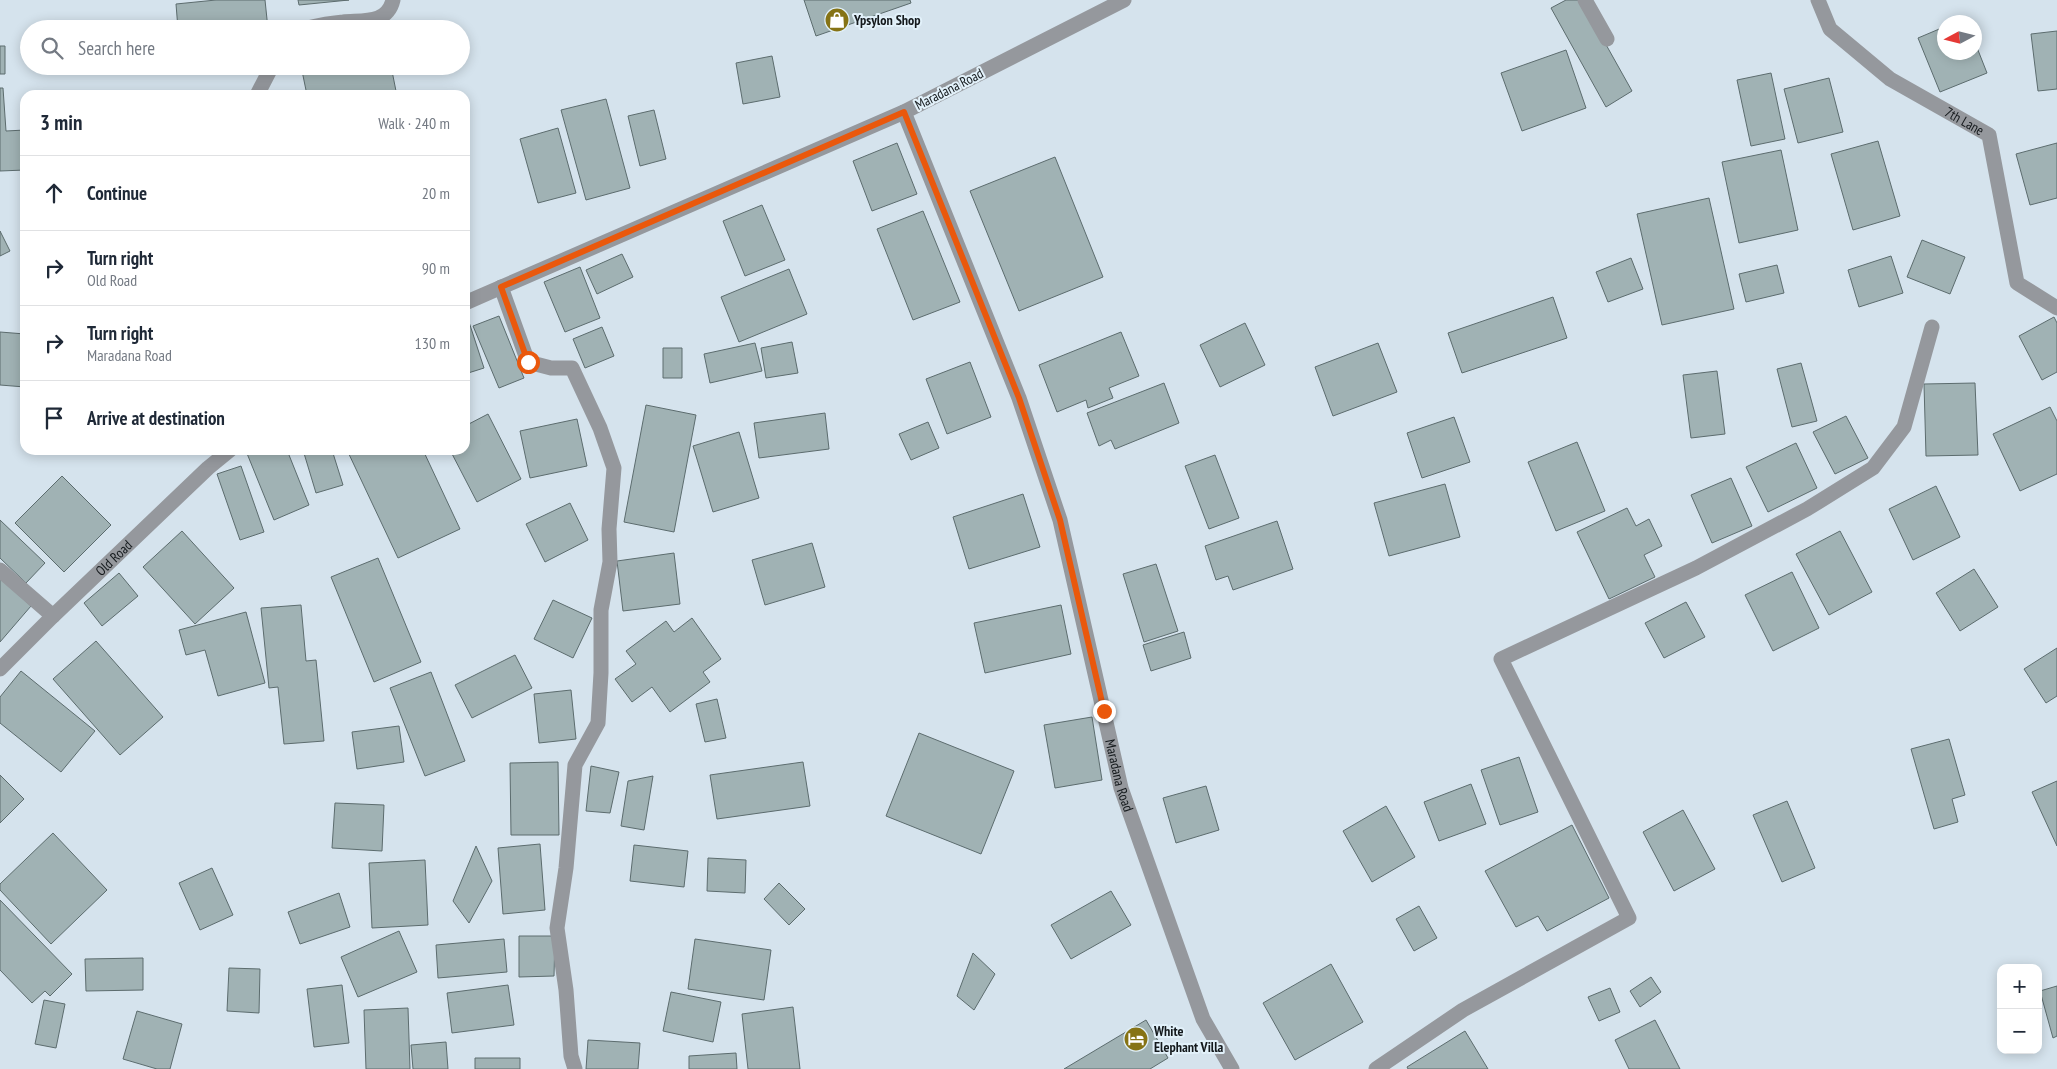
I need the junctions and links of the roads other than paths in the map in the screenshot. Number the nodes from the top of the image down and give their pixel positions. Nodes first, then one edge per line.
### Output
1 (393, 0) edge
2 (1124, 0) edge
3 (1585, 0) edge
4 (1818, 0) edge
5 (370, 20) edge
6 (1607, 39) dead end
7 (267, 75) edge
8 (260, 90) edge
9 (904, 112) junction
10 (501, 287) junction
11 (470, 301) edge
12 (2057, 308) edge
13 (1932, 327) dead end
14 (224, 455) edge
15 (0, 570) edge
16 (53, 616) junction
17 (0, 670) edge
18 (575, 1069) edge
19 (1232, 1069) edge
20 (1376, 1069) edge

1 - 5 street
2 - 9 street, Maradana Road
3 - 6 street
4 - 12 street, 7th Lane
7 - 8 street
9 - 10 street
9 - 19 street, Maradana Road
10 - 11 street
10 - 18 street
13 - 20 street
14 - 16 street, Old Road
15 - 16 street
16 - 17 street, Old Road

